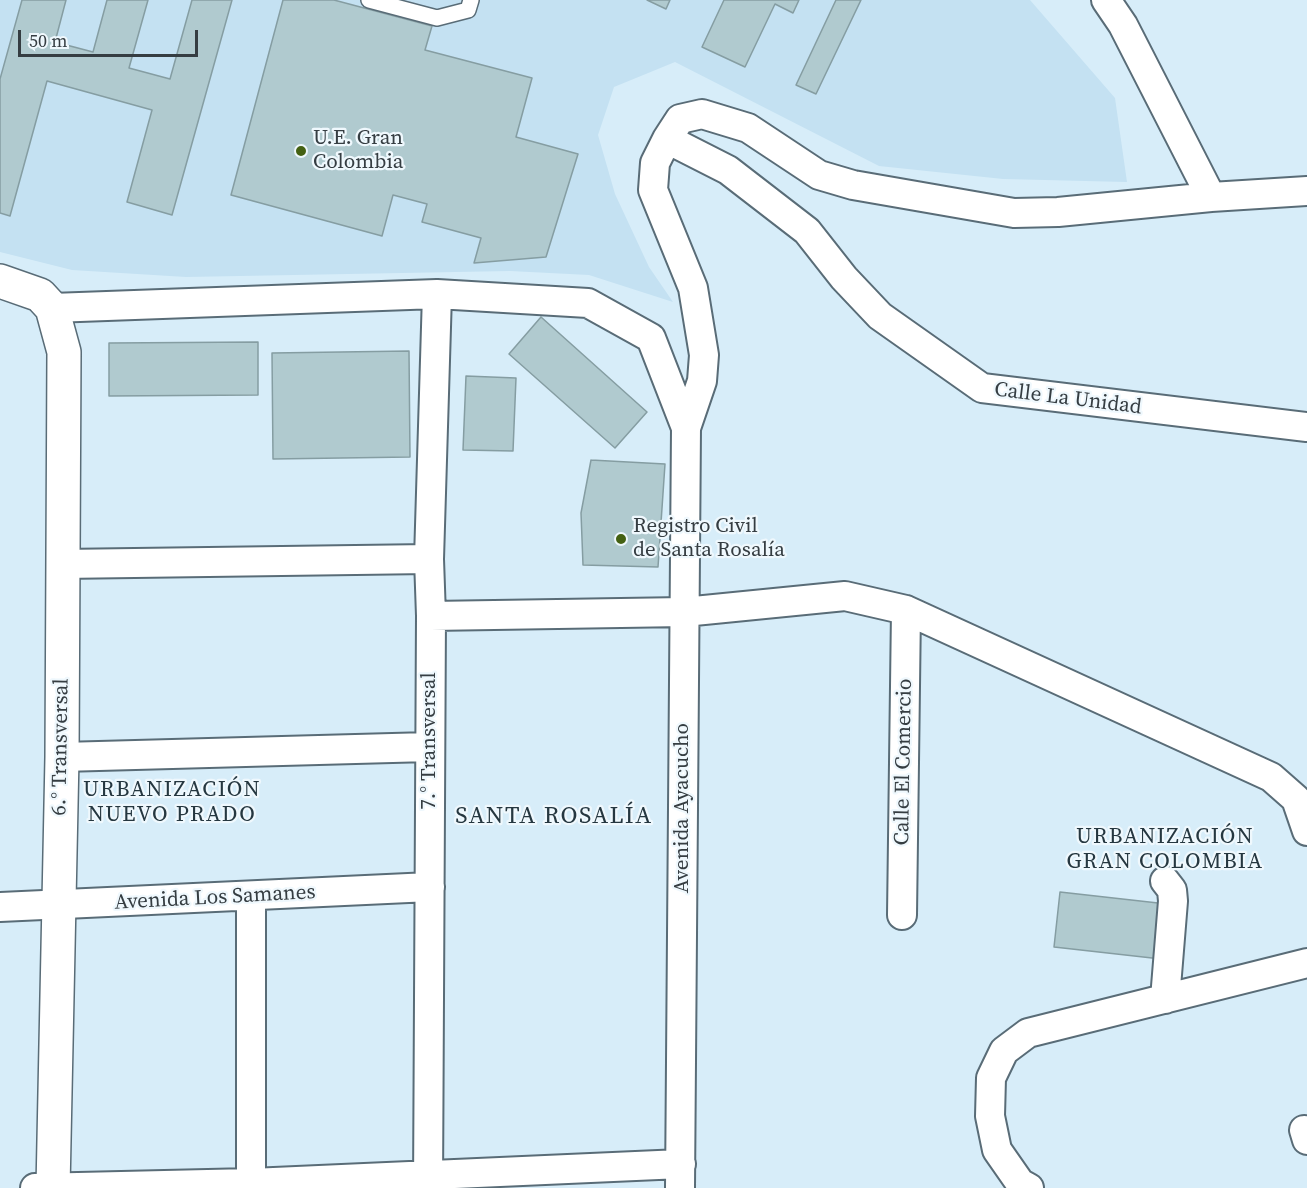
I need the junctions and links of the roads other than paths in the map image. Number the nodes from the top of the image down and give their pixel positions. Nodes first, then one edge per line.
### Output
1 (369, 0) edge
2 (471, 0) edge
3 (1106, 0) edge
4 (667, 139) junction
5 (1307, 192) edge
6 (1211, 197) junction
7 (0, 281) edge
8 (437, 294) junction
9 (52, 308) junction
10 (1307, 427) edge
11 (686, 428) junction
12 (429, 559) junction
13 (61, 564) junction
14 (906, 610) junction
15 (684, 612) junction
16 (431, 616) junction
17 (429, 747) junction
18 (62, 757) junction
19 (1307, 831) edge
20 (1165, 881) dead end
21 (430, 887) junction
22 (251, 897) junction
23 (57, 905) junction
24 (0, 907) edge
25 (902, 915) dead end
26 (1307, 963) edge
27 (1165, 999) junction
28 (681, 1176) edge
29 (428, 1182) edge
30 (251, 1183) junction
31 (47, 1188) edge
32 (1029, 1188) edge

1 - 2 lane
3 - 6 street
4 - 6 street
4 - 10 street, Calle La Unidad
4 - 11 street
5 - 6 street
7 - 9 street
8 - 9 street
8 - 11 street
8 - 12 street, 7.° Transversal
9 - 13 street, 6.° Transversal
11 - 15 street, Avenida Ayacucho
12 - 13 street
12 - 16 street, 7.° Transversal
13 - 18 street, 6.° Transversal
14 - 15 street
14 - 19 street
14 - 25 street, Calle El Comercio
15 - 16 street
15 - 28 street, Avenida Ayacucho
16 - 17 street, 7.° Transversal
17 - 18 street
17 - 21 street, 7.° Transversal
18 - 23 street, 6.° Transversal
20 - 27 street
21 - 22 street, Avenida Los Samanes
21 - 29 street, 7.° Transversal
22 - 23 street, Avenida Los Samanes
22 - 30 street
23 - 24 street, Avenida Los Samanes
23 - 31 street, 6.° Transversal
26 - 27 street
27 - 32 street
28 - 29 street
29 - 30 street
30 - 31 street

